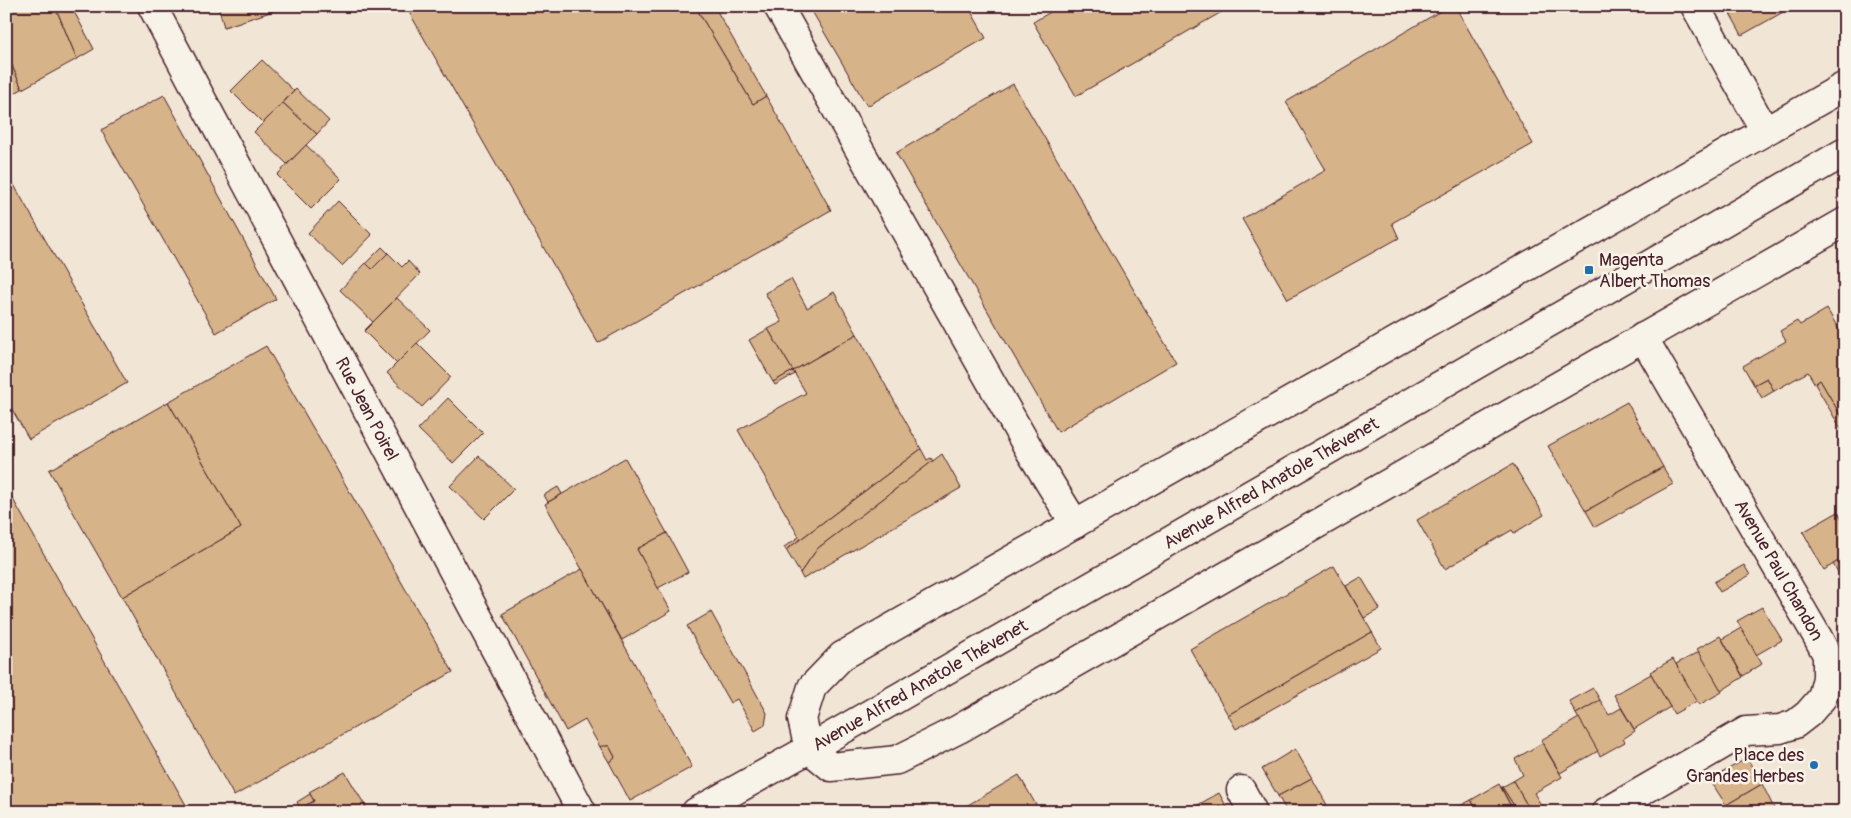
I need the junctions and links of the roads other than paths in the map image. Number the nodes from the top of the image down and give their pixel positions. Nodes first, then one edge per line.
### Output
1 (152, 6) edge
2 (778, 6) edge
3 (1696, 6) edge
4 (1845, 86) edge
5 (1766, 131) junction
6 (1845, 152) edge
7 (1845, 222) edge
8 (1643, 337) junction
9 (1074, 524) junction
10 (809, 749) junction
11 (582, 812) edge
12 (696, 812) edge
13 (1606, 812) edge

1 - 11 street, Rue Jean Poirel
2 - 9 street
3 - 5 street
4 - 5 street
5 - 9 street
6 - 10 street, Avenue Alfred Anatole Thévenet
7 - 8 street
8 - 10 street
8 - 13 street, Avenue Paul Chandon
9 - 10 street
10 - 12 street, Avenue Alfred Anatole Thévenet

